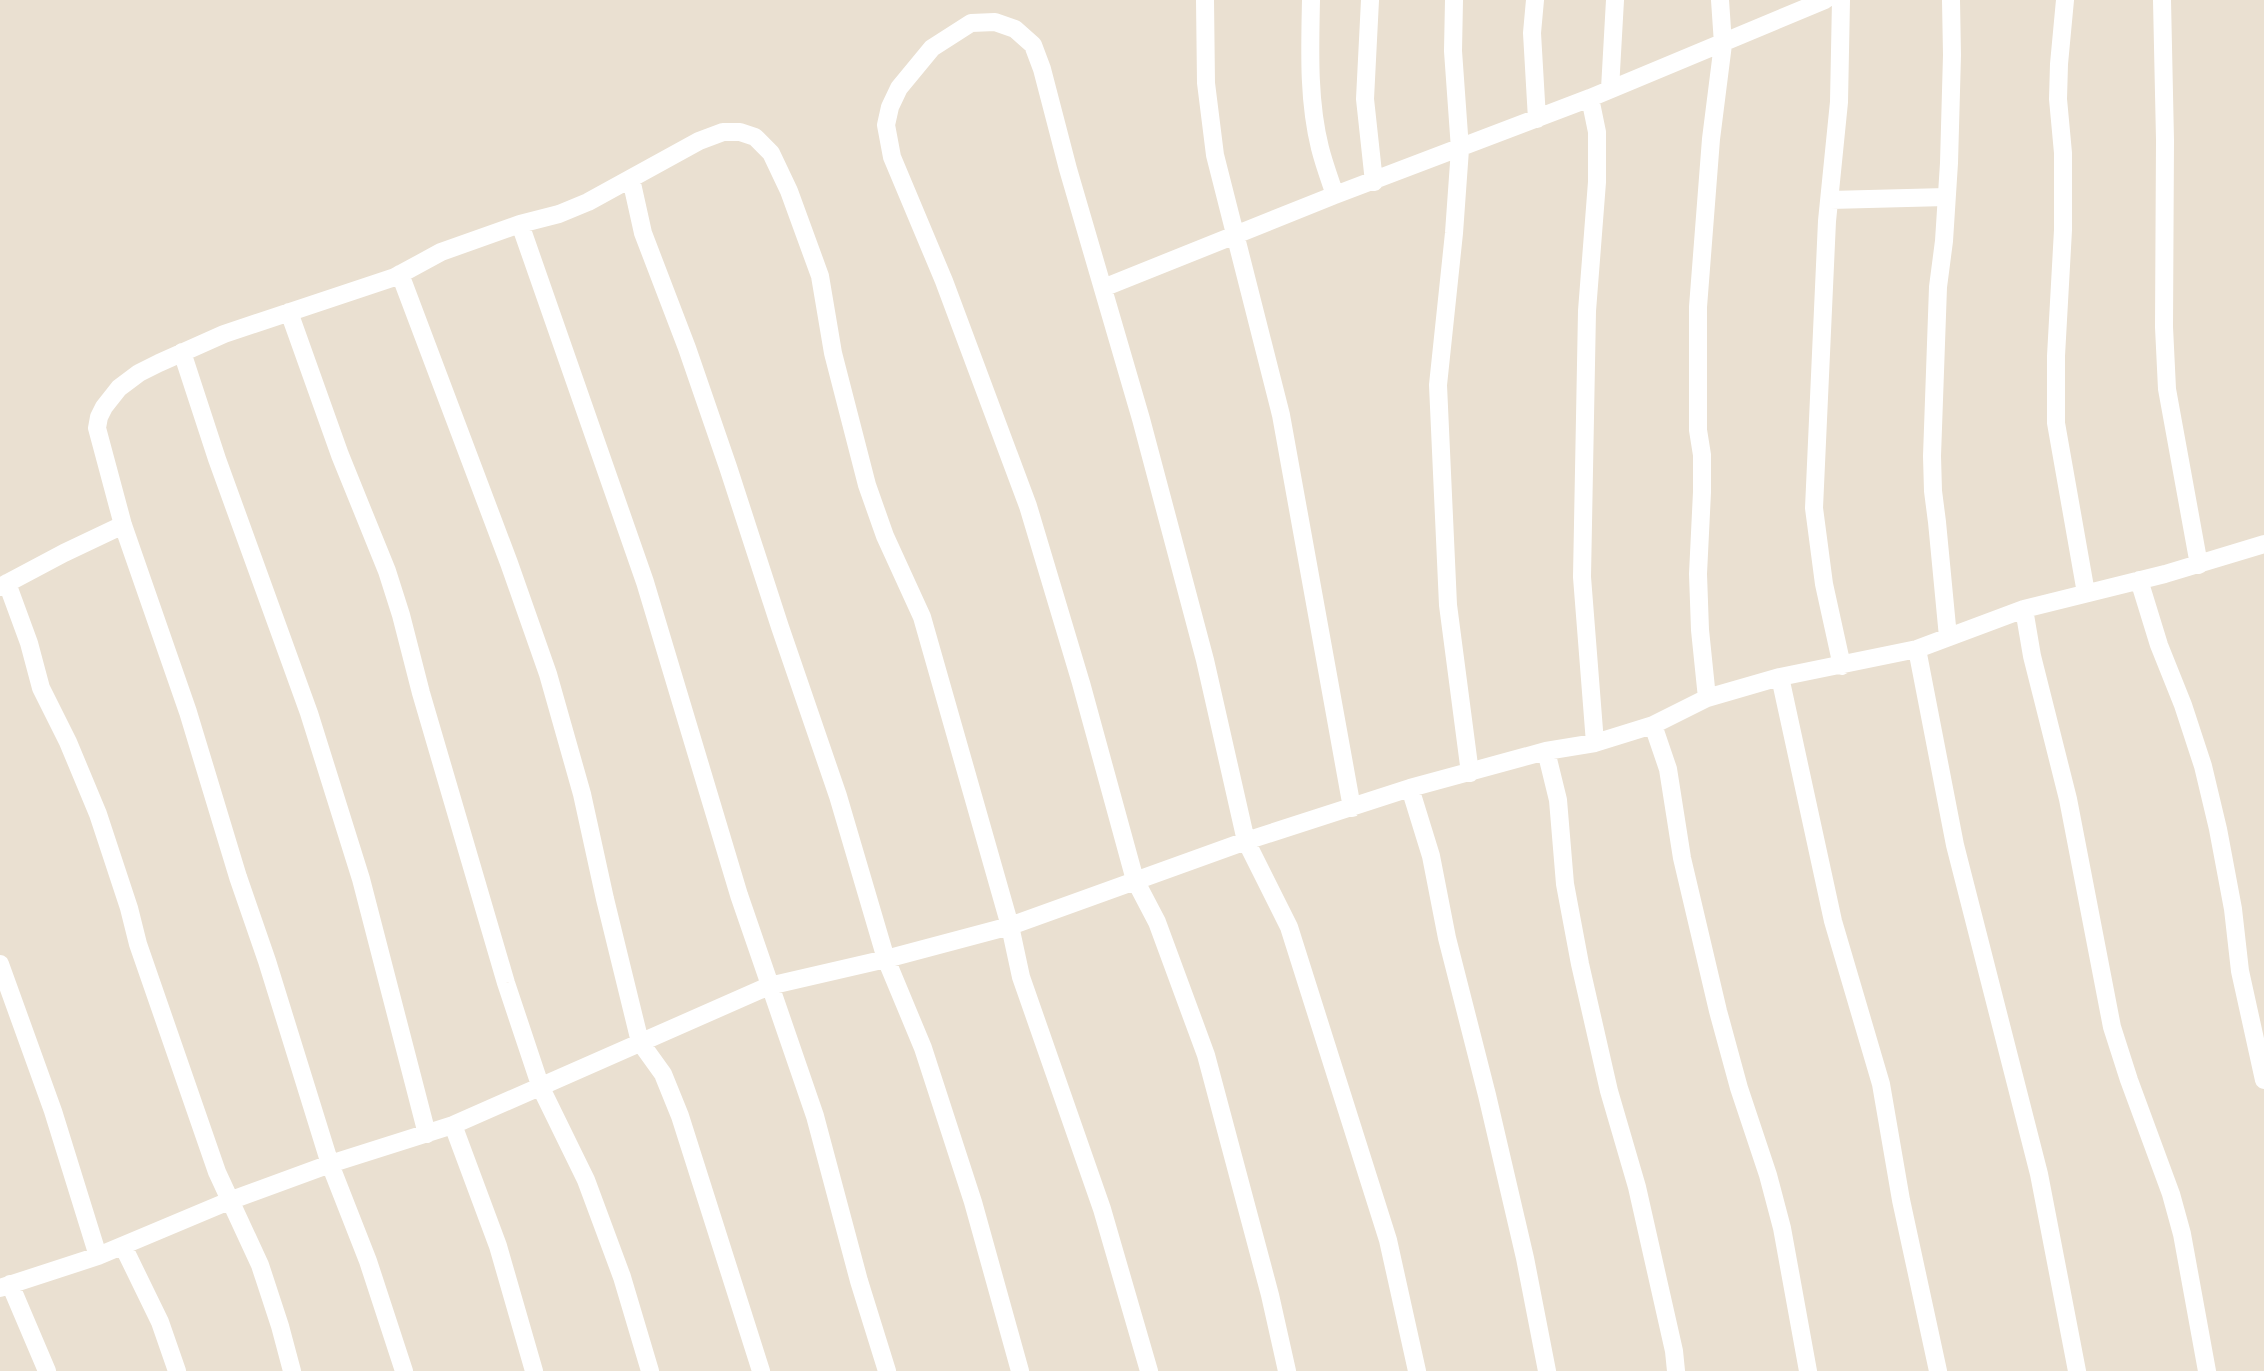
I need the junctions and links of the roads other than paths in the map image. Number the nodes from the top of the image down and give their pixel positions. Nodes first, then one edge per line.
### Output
1 (1205, 0) edge
2 (1311, 0) edge
3 (1370, 0) edge
4 (1454, 0) edge
5 (1535, 0) edge
6 (1615, 0) edge
7 (1720, 0) edge
8 (1825, 0) edge
9 (1841, 0) edge
10 (1951, 0) edge
11 (2065, 0) edge
12 (2162, 0) edge
13 (1723, 44) junction
14 (1611, 89) junction
15 (1590, 99) junction
16 (1537, 119) junction
17 (1460, 149) junction
18 (631, 179) junction
19 (1374, 182) junction
20 (1335, 195) junction
21 (1946, 197) junction
22 (1829, 200) junction
23 (520, 224) junction
24 (1235, 236) junction
25 (400, 274) junction
26 (1103, 288) junction
27 (289, 312) junction
28 (182, 352) junction
29 (123, 525) junction
30 (2264, 544) edge
31 (2199, 565) junction
32 (2139, 580) junction
33 (4, 585) edge
34 (2086, 593) junction
35 (2024, 609) junction
36 (1948, 637) junction
37 (1917, 649) junction
38 (1842, 666) junction
39 (1780, 677) junction
40 (1707, 698) junction
41 (1653, 725) junction
42 (1595, 743) junction
43 (1546, 751) junction
44 (1470, 773) junction
45 (1410, 788) junction
46 (1352, 808) junction
47 (1246, 841) junction
48 (1135, 880) junction
49 (1010, 926) junction
50 (886, 959) junction
51 (0, 964) edge
52 (769, 986) junction
53 (640, 1042) junction
54 (2264, 1080) edge
55 (541, 1088) junction
56 (453, 1125) junction
57 (427, 1134) junction
58 (330, 1164) junction
59 (229, 1201) junction
60 (123, 1246) junction
61 (98, 1255) junction
62 (5, 1286) edge
63 (47, 1371) edge
64 (177, 1371) edge
65 (292, 1371) edge
66 (404, 1371) edge
67 (534, 1371) edge
68 (650, 1371) edge
69 (761, 1371) edge
70 (887, 1371) edge
71 (1020, 1371) edge
72 (1149, 1371) edge
73 (1287, 1371) edge
74 (1417, 1371) edge
75 (1547, 1371) edge
76 (1676, 1371) edge
77 (1808, 1371) edge
78 (1938, 1371) edge
79 (2077, 1371) edge
80 (2207, 1371) edge

1 - 24 street
2 - 20 street
3 - 19 street
4 - 17 street
5 - 16 street
6 - 14 street
7 - 13 street
8 - 13 street
9 - 22 street
10 - 21 street
11 - 34 street
12 - 31 street
13 - 14 street
13 - 40 street
14 - 15 street
15 - 16 street
15 - 42 street
16 - 17 street
17 - 19 street
17 - 44 street
18 - 23 street
18 - 49 street
18 - 50 street
19 - 20 street
20 - 24 street
21 - 22 street
21 - 36 street
22 - 38 street
23 - 25 street
23 - 52 street
24 - 26 street
24 - 46 street
25 - 27 street
25 - 53 street
26 - 47 street
26 - 48 street
27 - 28 street
27 - 55 street
28 - 29 street
28 - 57 street
29 - 33 street
29 - 58 street
30 - 31 street
31 - 32 street
32 - 34 street
32 - 54 street
33 - 59 street
34 - 35 street
35 - 36 street
35 - 80 street
36 - 37 street
37 - 38 street
37 - 79 street
38 - 39 street
39 - 40 street
39 - 78 street
40 - 41 street
41 - 42 street
41 - 77 street
42 - 43 street
43 - 44 street
43 - 76 street
44 - 45 street
45 - 46 street
45 - 75 street
46 - 47 street
47 - 48 street
47 - 74 street
48 - 49 street
48 - 73 street
49 - 50 street
49 - 72 street
50 - 52 street
50 - 71 street
51 - 61 street
52 - 53 street
52 - 70 street
53 - 55 street
53 - 69 street
55 - 56 street
55 - 68 street
56 - 57 street
56 - 67 street
57 - 58 street
58 - 59 street
58 - 66 street
59 - 60 street
59 - 65 street
60 - 61 street
60 - 64 street
61 - 62 street
62 - 63 street

